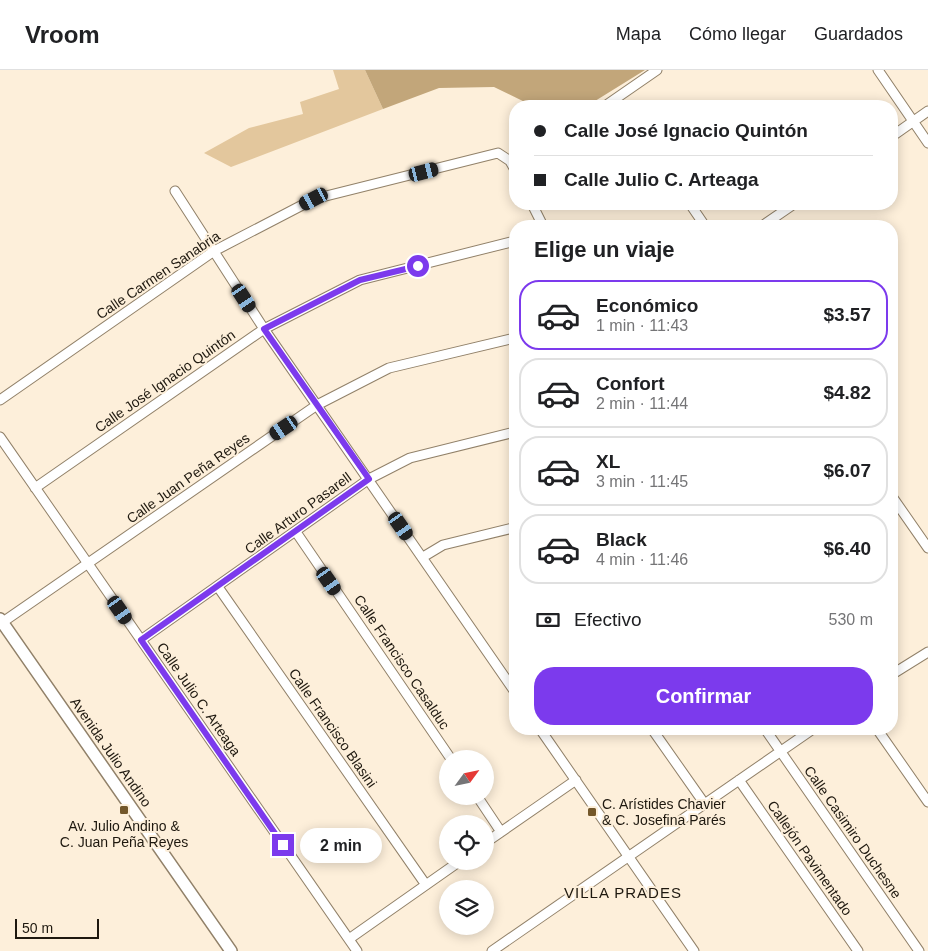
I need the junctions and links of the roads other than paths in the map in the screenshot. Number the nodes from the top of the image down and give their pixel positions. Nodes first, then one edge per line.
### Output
1 (657, 70) edge
2 (878, 70) edge
3 (616, 98) joint
4 (613, 100) edge
5 (928, 112) edge
6 (913, 122) junction
7 (898, 132) edge
8 (928, 143) edge
9 (509, 160) edge
10 (175, 191) dead end
11 (785, 210) edge
12 (771, 220) edge
13 (509, 243) edge
14 (214, 252) junction
15 (264, 329) junction
16 (509, 339) edge
17 (0, 400) edge
18 (317, 405) junction
19 (509, 433) edge
20 (0, 437) edge
21 (369, 479) junction
22 (35, 488) junction
23 (898, 505) edge
24 (509, 529) edge
25 (296, 532) junction
26 (928, 548) edge
27 (423, 557) junction
28 (88, 564) junction
29 (218, 587) junction
30 (1, 622) edge
31 (141, 640) junction
32 (928, 652) edge
33 (898, 670) edge
34 (509, 683) edge
35 (544, 735) edge
36 (656, 735) edge
37 (768, 735) edge
38 (804, 735) edge
39 (881, 735) edge
40 (445, 750) edge
41 (780, 751) junction
42 (576, 780) junction
43 (739, 780) junction
44 (928, 802) edge
45 (704, 803) junction
46 (483, 805) edge
47 (501, 832) junction
48 (494, 837) edge
49 (629, 856) junction
50 (447, 870) edge
51 (426, 885) junction
52 (349, 939) junction
53 (231, 951) edge
54 (357, 951) edge
55 (492, 951) edge
56 (694, 951) edge
57 (858, 951) edge
58 (919, 951) edge

1 - 3 street
2 - 6 street
3 - 4 street
5 - 6 street
6 - 7 street
6 - 8 street
9 - 14 street, Calle Carmen Sanabria
10 - 14 street
11 - 12 street
13 - 15 street, Calle José Ignacio Quintón
14 - 15 street
14 - 17 street, Calle Carmen Sanabria
15 - 18 street
15 - 22 street, Calle José Ignacio Quintón
16 - 18 street, Calle Juan Peña Reyes
18 - 21 street
18 - 28 street, Calle Juan Peña Reyes
19 - 21 street, Calle Arturo Pasarell
20 - 22 street, Calle Julio C. Arteaga
21 - 25 street, Calle Arturo Pasarell
21 - 27 street
22 - 28 street, Calle Julio C. Arteaga
23 - 26 street
24 - 27 street
25 - 29 street, Calle Arturo Pasarell
25 - 40 street, Calle Francisco Casalduc
27 - 34 street
28 - 30 street, Calle Juan Peña Reyes
28 - 31 street, Calle Julio C. Arteaga
29 - 31 street, Calle Arturo Pasarell
29 - 51 street, Calle Francisco Blasini
30 - 53 street, Avenida Julio Andino
31 - 52 street, Calle Julio C. Arteaga
32 - 33 street
35 - 42 street
36 - 45 street
37 - 41 street, Calle Casimiro Duchesne
38 - 41 street
39 - 44 street
41 - 43 street
41 - 58 street, Calle Casimiro Duchesne
42 - 47 street
42 - 49 street
43 - 45 street
43 - 57 street, Callejón Pavimentado
45 - 49 street
46 - 47 street
47 - 48 street
49 - 55 street
49 - 56 street
50 - 51 street
51 - 52 street
52 - 54 street, Calle Julio C. Arteaga

